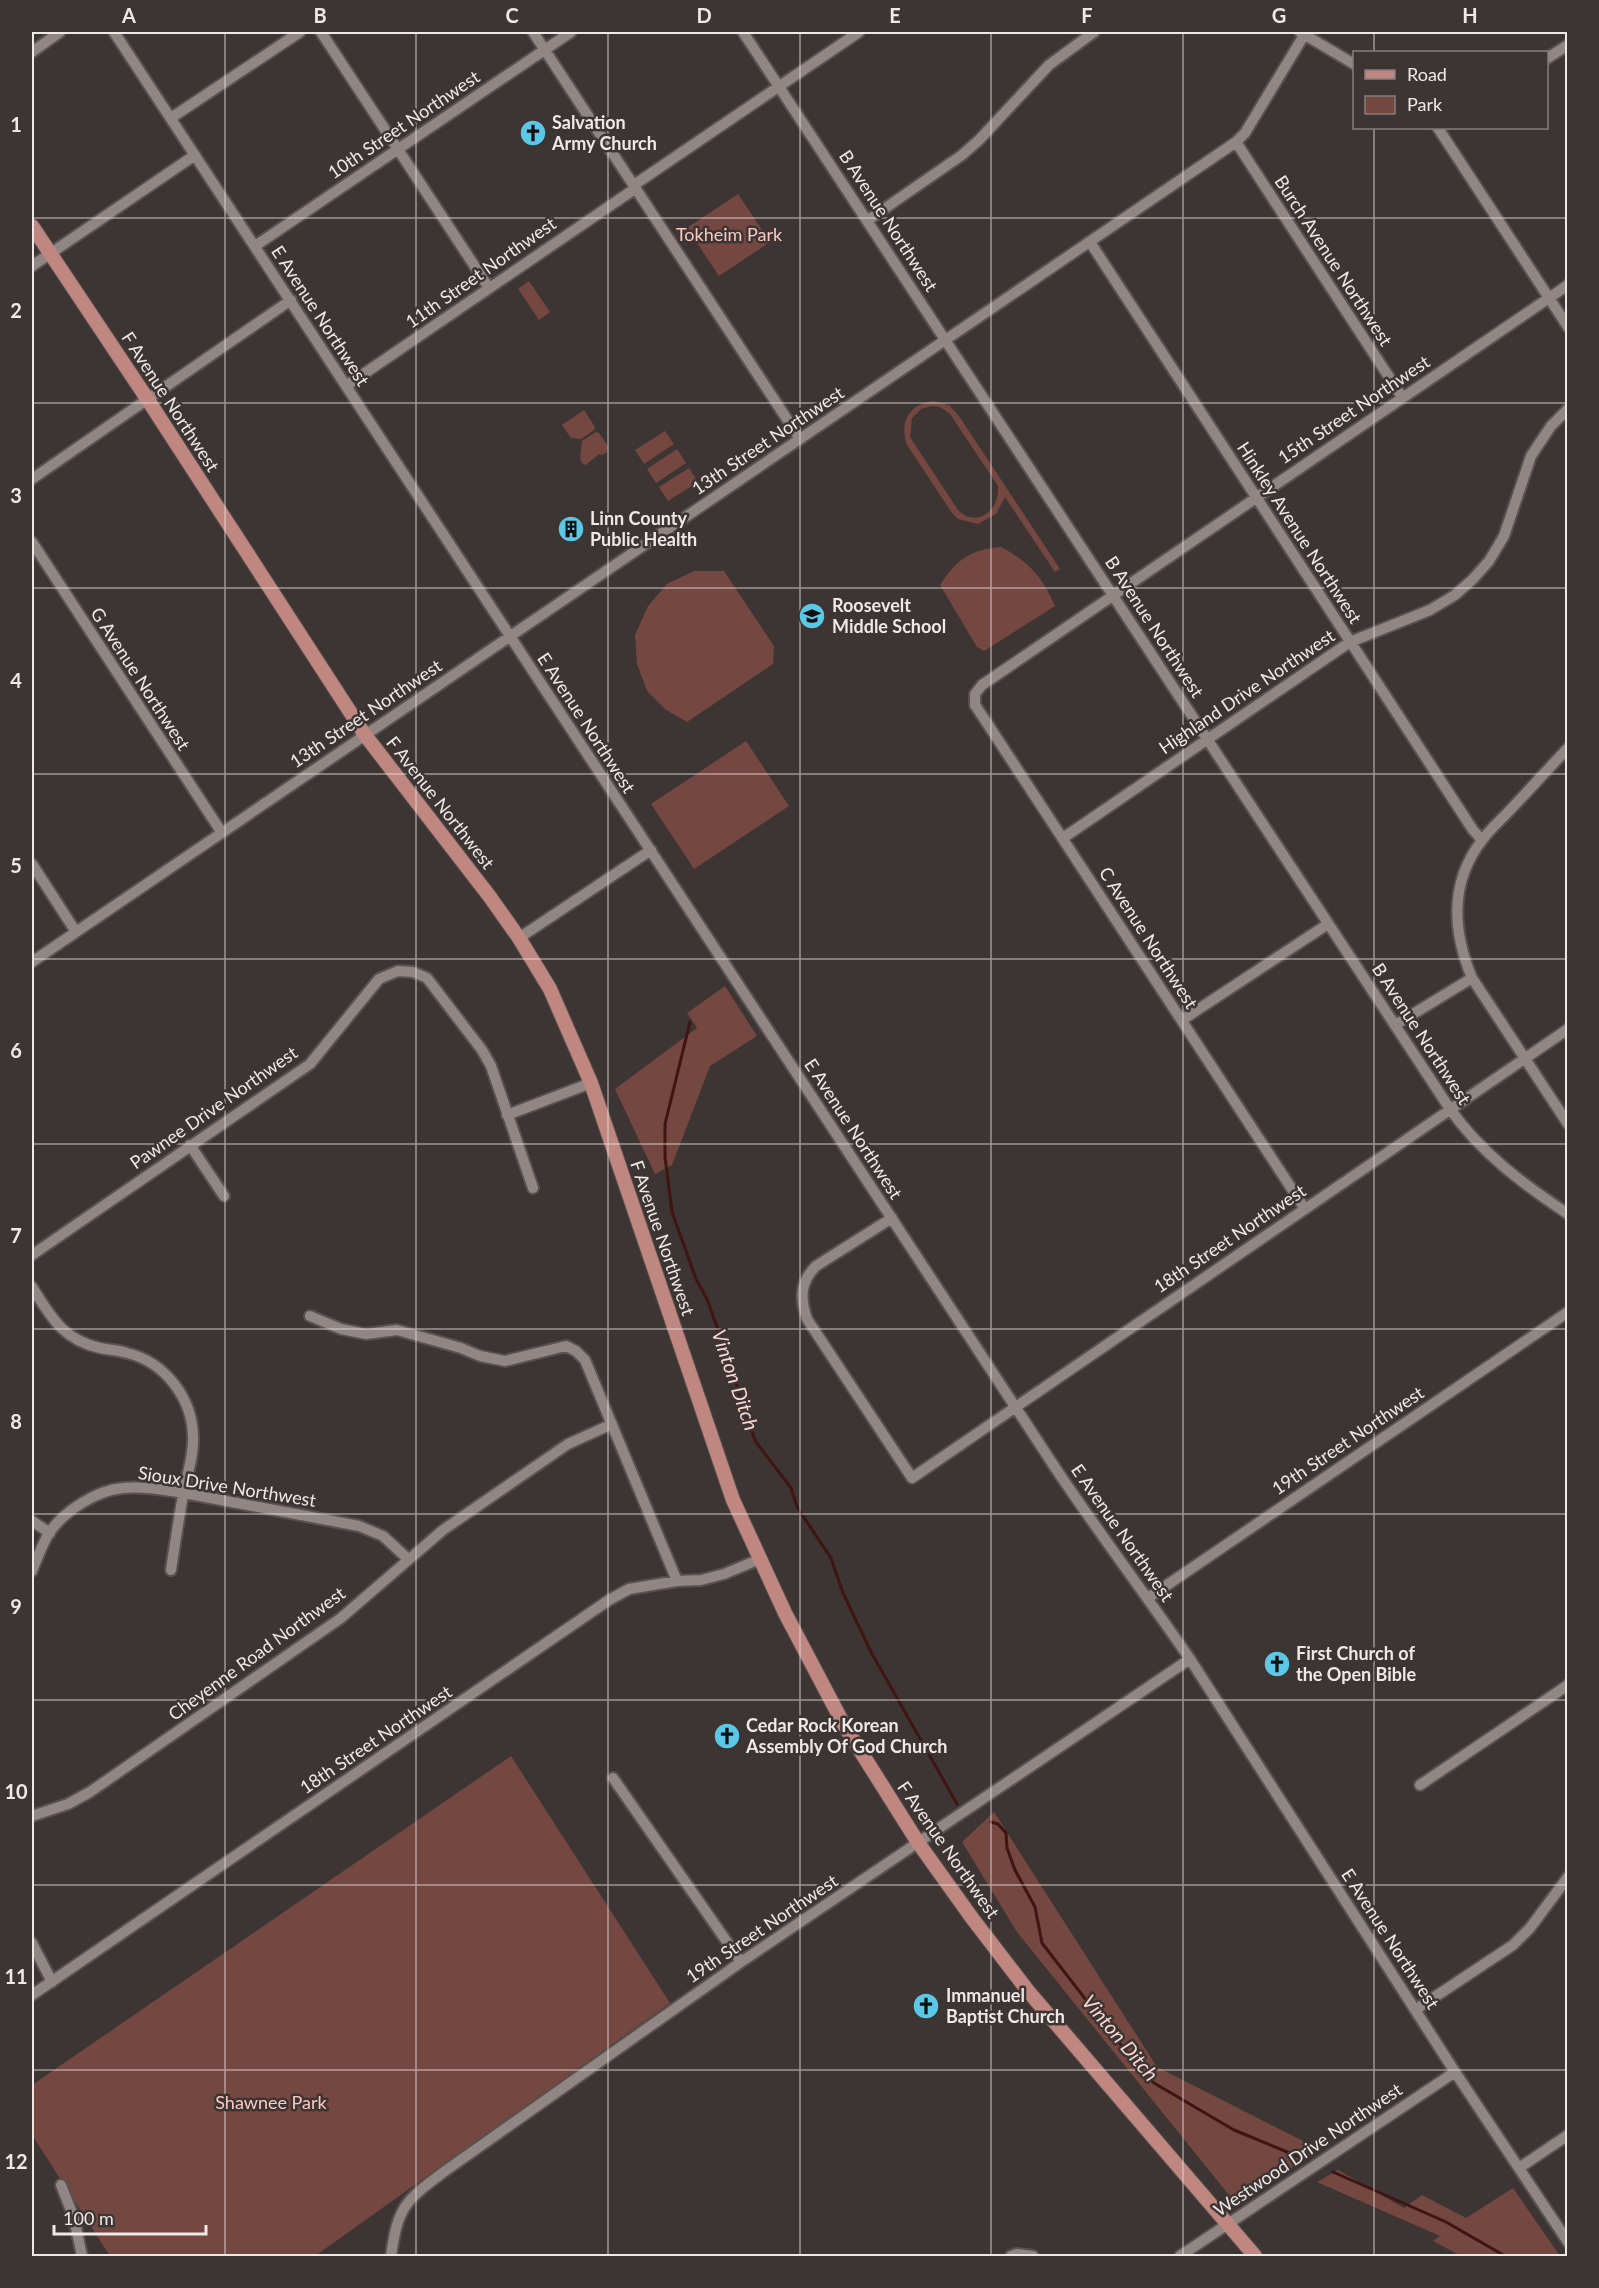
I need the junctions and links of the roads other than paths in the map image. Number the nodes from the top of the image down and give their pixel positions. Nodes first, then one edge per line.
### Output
1 (60, 32) edge
2 (114, 32) edge
3 (300, 32) edge
4 (321, 32) edge
5 (533, 32) edge
6 (571, 32) edge
7 (743, 32) edge
8 (859, 32) edge
9 (1094, 32) edge
10 (1303, 32) edge
11 (1568, 45) edge
12 (545, 50) junction
13 (32, 52) edge
14 (1548, 58) edge
15 (1353, 63) edge
16 (780, 87) junction
17 (171, 118) junction
18 (1440, 129) edge
19 (1236, 142) junction
20 (398, 149) junction
21 (195, 155) junction
22 (635, 187) junction
23 (868, 220) junction
24 (32, 225) edge
25 (1090, 242) junction
26 (255, 246) junction
27 (50, 254) junction
28 (32, 266) edge
29 (1568, 285) edge
30 (489, 288) junction
31 (1548, 298) junction
32 (291, 300) junction
33 (1568, 327) edge
34 (946, 339) junction
35 (346, 386) junction
36 (1402, 397) junction
37 (148, 400) junction
38 (1568, 409) edge
39 (800, 439) junction
40 (32, 479) edge
41 (1256, 497) junction
42 (32, 543) edge
43 (1113, 596) junction
44 (510, 636) junction
45 (1350, 642) junction
46 (982, 685) joint
47 (364, 735) junction
48 (1207, 739) junction
49 (1568, 748) edge
50 (222, 833) junction
51 (1063, 838) junction
52 (1482, 840) junction
53 (651, 850) junction
54 (32, 864) edge
55 (1328, 924) junction
56 (76, 932) junction
57 (519, 938) junction
58 (32, 962) edge
59 (1472, 978) junction
60 (1182, 1020) junction
61 (1395, 1025) junction
62 (1568, 1029) edge
63 (1525, 1059) junction
64 (591, 1083) junction
65 (1450, 1109) junction
66 (507, 1115) junction
67 (1568, 1124) edge
68 (190, 1145) junction
69 (533, 1188) dead end
70 (224, 1196) dead end
71 (1305, 1209) junction
72 (1568, 1214) edge
73 (892, 1218) junction
74 (32, 1255) edge
75 (32, 1287) edge
76 (1568, 1312) edge
77 (310, 1316) dead end
78 (1016, 1406) junction
79 (612, 1424) junction
80 (184, 1493) junction
81 (32, 1521) edge
82 (50, 1533) junction
83 (408, 1559) junction
84 (760, 1559) junction
85 (171, 1570) dead end
86 (32, 1571) edge
87 (677, 1581) junction
88 (1148, 1598) junction
89 (1190, 1659) junction
90 (1568, 1685) edge
91 (613, 1778) dead end
92 (1420, 1785) dead end
93 (32, 1816) edge
94 (919, 1844) junction
95 (1568, 1877) edge
96 (32, 1943) edge
97 (741, 1962) junction
98 (52, 1982) junction
99 (32, 1995) edge
100 (1415, 2010) junction
101 (1455, 2072) junction
102 (1568, 2135) edge
103 (1519, 2168) junction
104 (61, 2185) dead end
105 (1228, 2223) junction
106 (1568, 2242) edge
107 (82, 2256) edge
108 (391, 2256) edge
109 (1011, 2256) edge
110 (1032, 2256) edge
111 (1180, 2256) edge
112 (1255, 2256) edge

1 - 13 street
2 - 17 street, E Avenue Northwest
3 - 17 street
4 - 20 street
5 - 12 street
6 - 12 street, 10th Street Northwest
7 - 16 street, B Avenue Northwest
8 - 16 street, 11th Street Northwest
9 - 23 street
10 - 15 street
10 - 19 street, 13th Street Northwest
11 - 14 street
12 - 20 street, 10th Street Northwest
12 - 22 street
16 - 22 street, 11th Street Northwest
16 - 23 street, B Avenue Northwest
17 - 21 street, E Avenue Northwest
18 - 31 street
19 - 25 street, 13th Street Northwest
19 - 36 street, Burch Avenue Northwest
20 - 26 street, 10th Street Northwest
20 - 30 street
21 - 26 street, E Avenue Northwest
21 - 27 street
22 - 30 street, 11th Street Northwest
22 - 39 street
23 - 34 street, B Avenue Northwest
24 - 27 main road, F Avenue Northwest
25 - 34 street, 13th Street Northwest
25 - 41 street, Hinkley Avenue Northwest
26 - 32 street, E Avenue Northwest
27 - 28 street
27 - 37 main road, F Avenue Northwest
29 - 31 street, 15th Street Northwest
30 - 35 street, 11th Street Northwest
31 - 33 street
31 - 36 street, 15th Street Northwest
32 - 35 street, E Avenue Northwest
32 - 37 street
34 - 39 street, 13th Street Northwest
34 - 43 street, B Avenue Northwest
35 - 44 street, E Avenue Northwest
36 - 41 street, 15th Street Northwest
37 - 40 street
37 - 47 main road, F Avenue Northwest
38 - 45 street, Highland Drive Northwest
39 - 44 street, 13th Street Northwest
41 - 43 street, 15th Street Northwest
41 - 45 street, Hinkley Avenue Northwest
42 - 50 street, G Avenue Northwest
43 - 46 street, 15th Street Northwest
43 - 48 street, B Avenue Northwest
44 - 47 street, 13th Street Northwest
44 - 53 street, E Avenue Northwest
45 - 48 street, Highland Drive Northwest
45 - 52 street, Hinkley Avenue Northwest
46 - 51 street, C Avenue Northwest
47 - 50 street, 13th Street Northwest
47 - 57 main road, F Avenue Northwest
48 - 51 street, Highland Drive Northwest
48 - 55 street, B Avenue Northwest
49 - 52 street
50 - 56 street, 13th Street Northwest
51 - 60 street, C Avenue Northwest
52 - 59 street
53 - 57 street
53 - 73 street, E Avenue Northwest
54 - 56 street
55 - 60 street
55 - 61 street, B Avenue Northwest
56 - 58 street, 13th Street Northwest
57 - 64 main road, F Avenue Northwest
59 - 61 street
59 - 63 street
60 - 71 street, C Avenue Northwest
61 - 65 street, B Avenue Northwest
62 - 63 street, 18th Street Northwest
63 - 65 street, 18th Street Northwest
63 - 67 street
64 - 66 street
64 - 84 main road, F Avenue Northwest
65 - 71 street, 18th Street Northwest
65 - 72 street, B Avenue Northwest
66 - 68 street, Pawnee Drive Northwest
66 - 69 street
68 - 70 street
68 - 74 street, Pawnee Drive Northwest
71 - 78 street, 18th Street Northwest
73 - 78 street, E Avenue Northwest
73 - 78 street, 18th Street Northwest
75 - 80 street
76 - 88 street, 19th Street Northwest
77 - 79 street
78 - 88 street, E Avenue Northwest
79 - 83 street, Cheyenne Road Northwest
79 - 87 street
80 - 82 street, Sioux Drive Northwest
80 - 83 street, Sioux Drive Northwest
80 - 85 street
81 - 82 street
82 - 86 street, Sioux Drive Northwest
83 - 93 street, Cheyenne Road Northwest
84 - 87 street, 18th Street Northwest
84 - 94 main road, F Avenue Northwest
87 - 98 street, 18th Street Northwest
88 - 89 street, E Avenue Northwest
89 - 94 street, 19th Street Northwest
89 - 100 street, E Avenue Northwest
90 - 92 street
91 - 97 street
94 - 97 street, 19th Street Northwest
94 - 105 main road, F Avenue Northwest
95 - 100 street
96 - 98 street
97 - 108 street, 19th Street Northwest
98 - 99 street, 18th Street Northwest
100 - 101 street, E Avenue Northwest
101 - 103 street, E Avenue Northwest
101 - 105 street, Westwood Drive Northwest
102 - 103 street
103 - 106 street, E Avenue Northwest
104 - 107 street
105 - 111 street, Westwood Drive Northwest
105 - 112 main road, F Avenue Northwest
109 - 110 street

